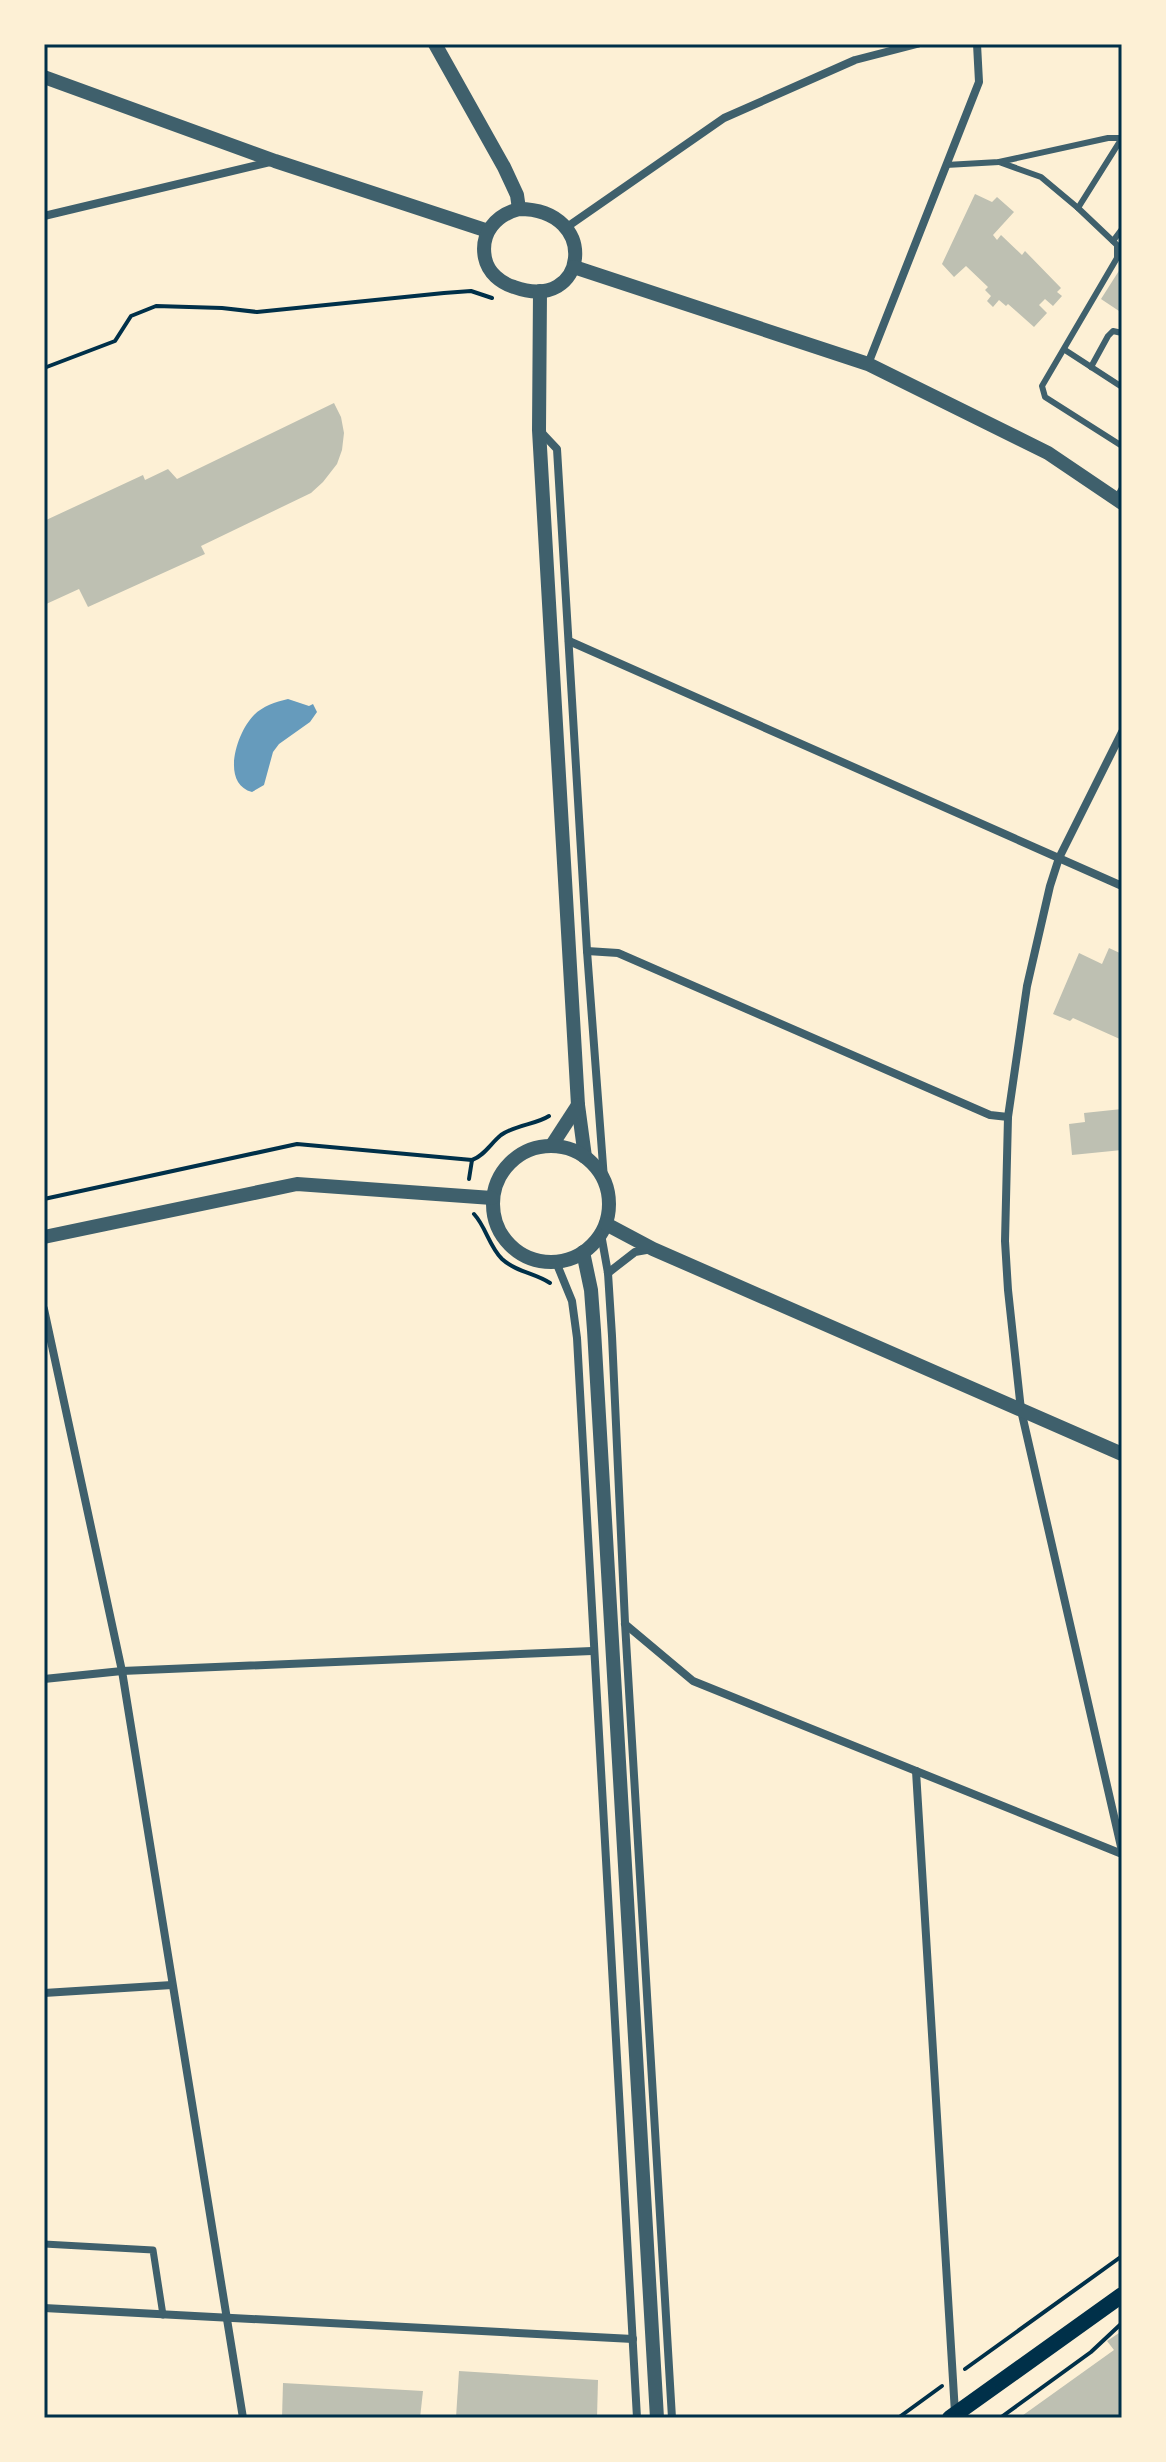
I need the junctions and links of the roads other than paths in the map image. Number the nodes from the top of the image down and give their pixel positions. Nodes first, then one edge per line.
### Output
1 (435, 44) edge
2 (917, 44) edge
3 (977, 44) edge
4 (44, 77) edge
5 (1122, 138) edge
6 (275, 161) junction
7 (999, 162) junction
8 (946, 165) junction
9 (1078, 208) junction
10 (519, 209) junction
11 (44, 216) edge
12 (567, 227) junction
13 (1122, 229) edge
14 (488, 231) junction
15 (1113, 241) junction
16 (574, 267) junction
17 (540, 291) junction
18 (1122, 333) edge
19 (1065, 350) junction
20 (868, 364) junction
21 (1091, 367) junction
22 (1122, 387) edge
23 (539, 430) junction
24 (1122, 446) edge
25 (1120, 497) edge
26 (569, 641) junction
27 (1122, 732) edge
28 (1059, 858) junction
29 (1122, 886) edge
30 (587, 951) junction
31 (578, 1105) junction
32 (1008, 1117) junction
33 (552, 1145) junction
34 (585, 1157) junction
35 (604, 1179) junction
36 (492, 1198) junction
37 (603, 1229) junction
38 (44, 1237) edge
39 (653, 1249) junction
40 (583, 1252) junction
41 (556, 1262) junction
42 (608, 1273) junction
43 (44, 1309) edge
44 (1021, 1410) junction
45 (1122, 1454) edge
46 (625, 1623) junction
47 (592, 1651) junction
48 (122, 1671) junction
49 (44, 1679) edge
50 (916, 1771) junction
51 (1122, 1852) edge
52 (172, 1985) junction
53 (44, 1993) edge
54 (44, 2244) edge
55 (1122, 2295) edge
56 (44, 2308) edge
57 (163, 2315) junction
58 (226, 2319) junction
59 (633, 2339) junction
60 (952, 2416) edge
61 (243, 2418) edge
62 (637, 2418) edge
63 (657, 2418) edge
64 (672, 2418) edge

1 - 10 street
2 - 12 street
3 - 8 street
4 - 6 street
5 - 7 lane
5 - 9 lane
6 - 11 street
6 - 14 street
7 - 8 lane
7 - 9 lane
8 - 20 street
9 - 15 lane
10 - 12 street
10 - 14 street
12 - 16 street
13 - 15 lane
14 - 17 street
15 - 19 lane
16 - 17 street
16 - 20 street
17 - 23 street
18 - 21 lane
19 - 21 lane
19 - 24 lane
20 - 25 street
21 - 22 lane
23 - 26 street
23 - 31 street
26 - 28 street
26 - 30 street
27 - 28 street
28 - 29 street
28 - 32 street
30 - 32 street
30 - 35 street
31 - 33 street
31 - 34 street
32 - 44 street
33 - 34 street
33 - 36 street
34 - 35 street
35 - 37 street
36 - 38 street
36 - 41 street
37 - 39 street
37 - 40 street
37 - 42 street
39 - 42 street
39 - 44 street
40 - 41 street
40 - 63 street
41 - 47 street
42 - 46 street
43 - 48 street
44 - 45 street
44 - 51 street
46 - 50 street
46 - 64 street
47 - 48 street
47 - 59 street
48 - 49 street
48 - 52 street
50 - 51 street
50 - 60 street
52 - 53 street
52 - 58 street
54 - 57 street
55 - 60 main road
56 - 57 street
57 - 58 street
58 - 59 street
58 - 61 street
59 - 62 street

